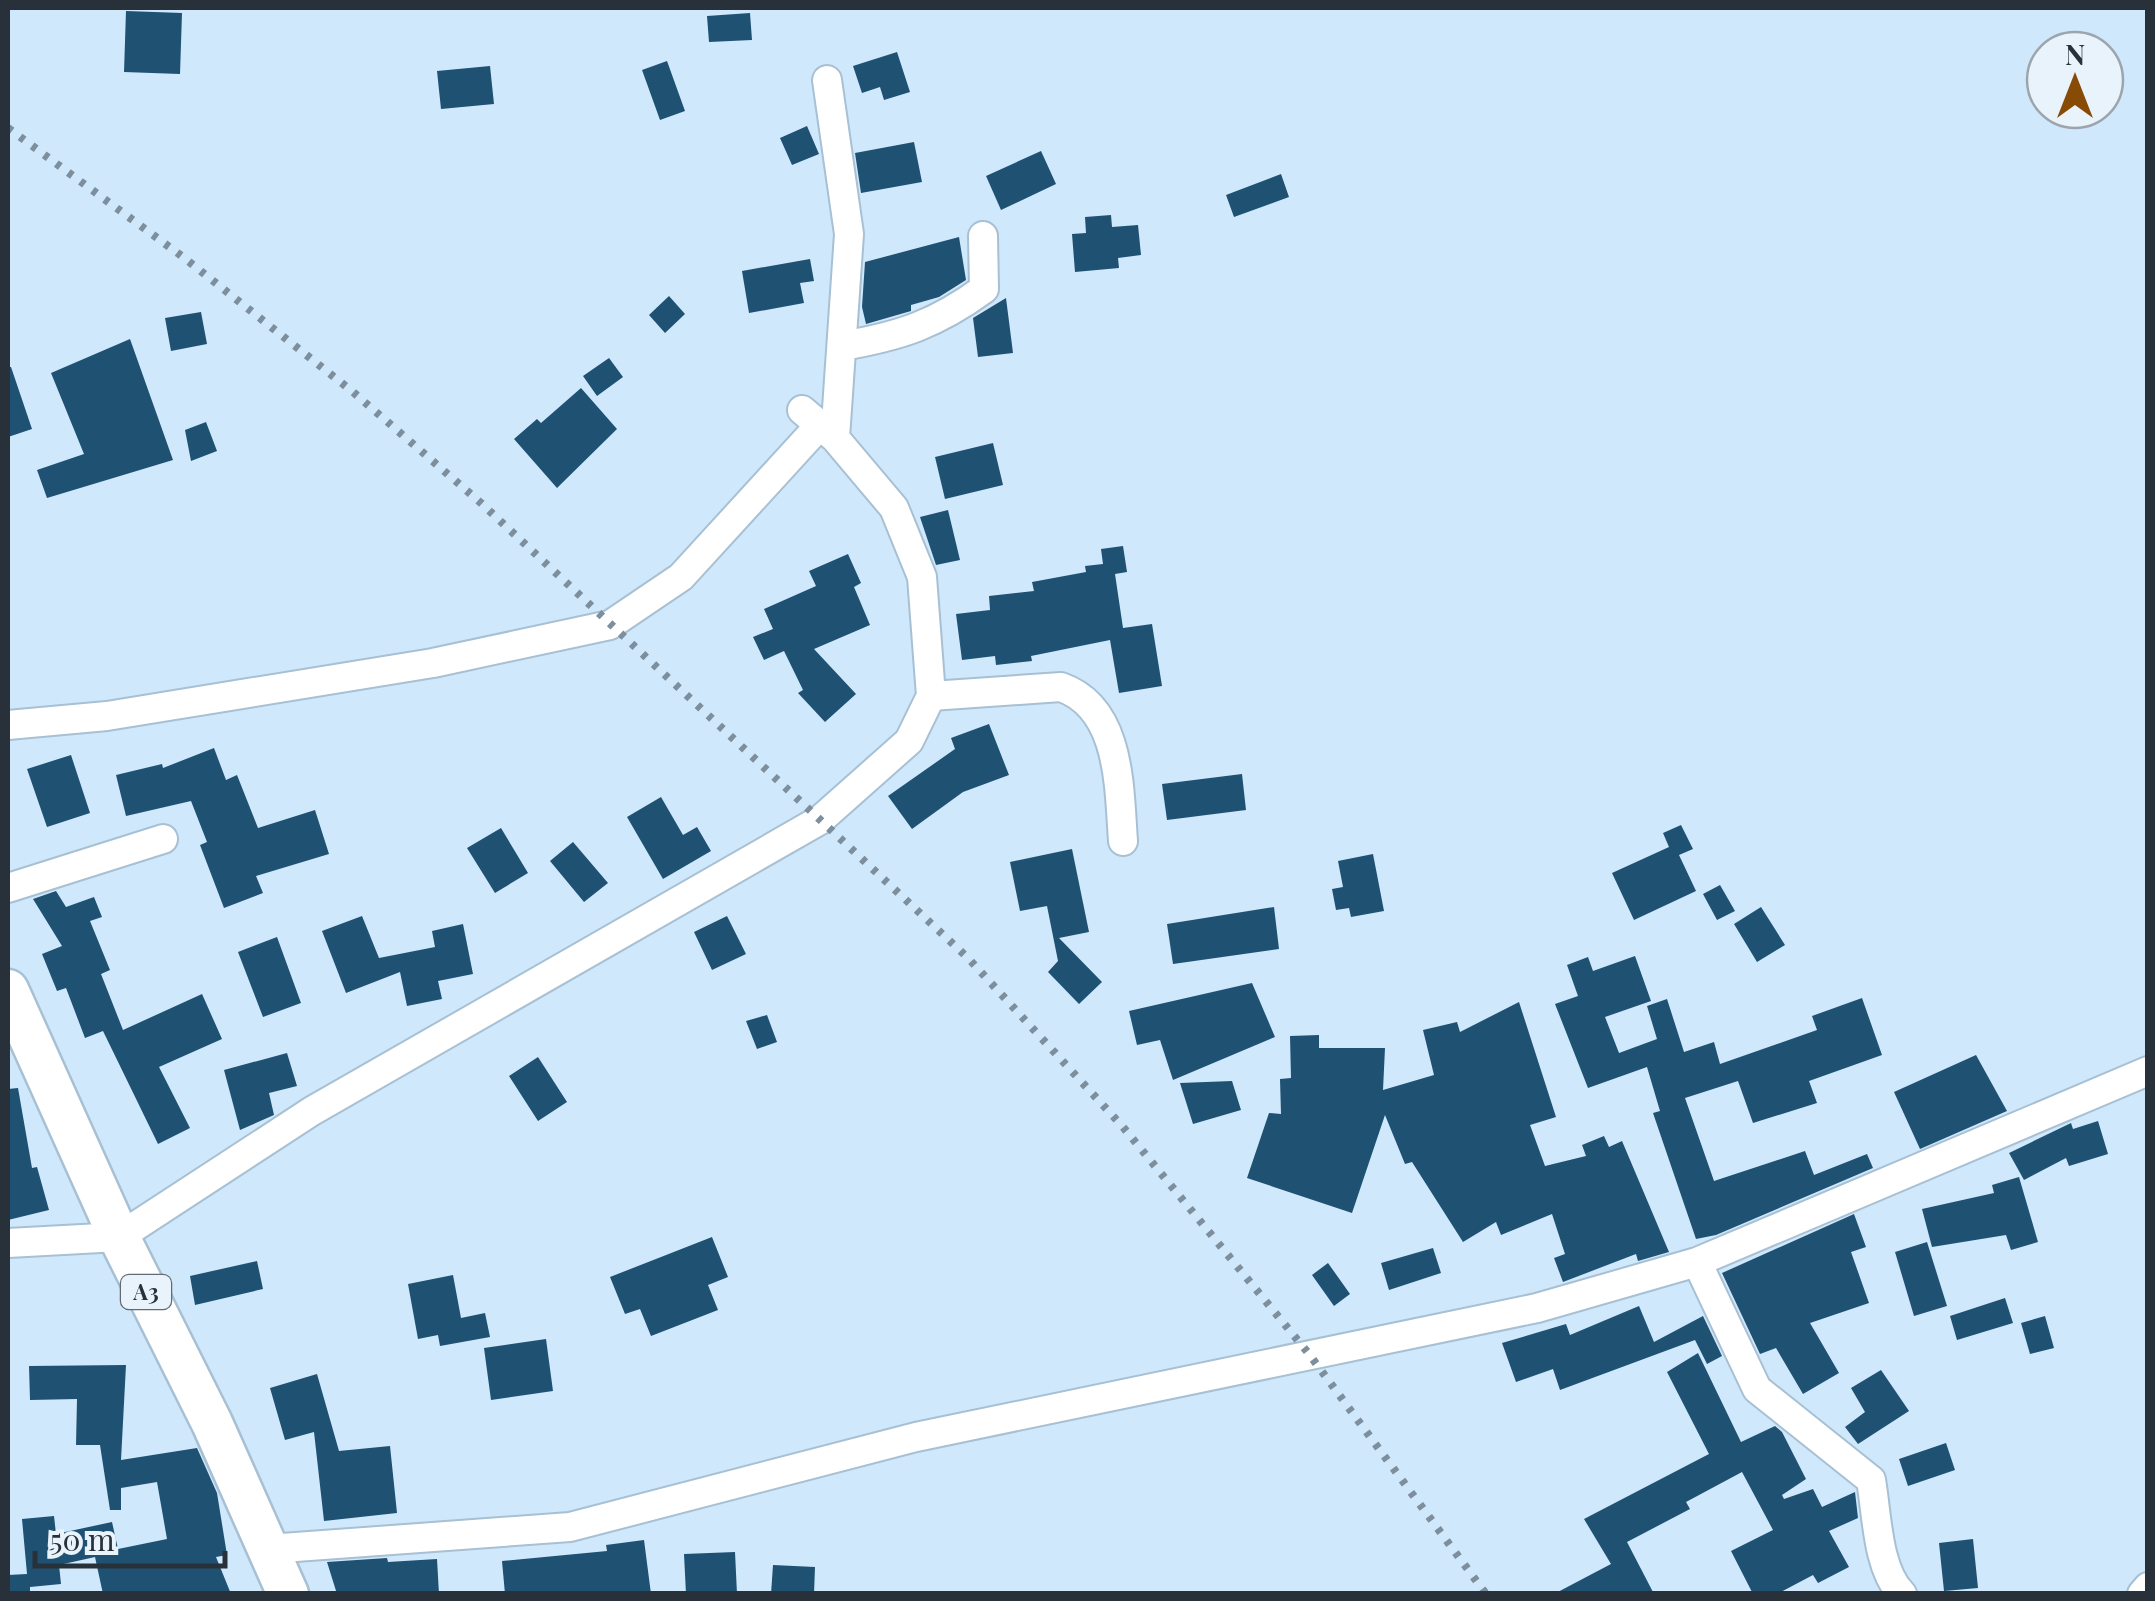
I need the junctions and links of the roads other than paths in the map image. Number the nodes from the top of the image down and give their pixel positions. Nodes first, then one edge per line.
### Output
1 (828, 80) dead end
2 (983, 236) dead end
3 (842, 346) junction
4 (819, 424) junction
5 (931, 696) junction
6 (8, 726) edge
7 (163, 839) dead end
8 (1123, 841) dead end
9 (8, 888) edge
10 (8, 990) edge
11 (2148, 1071) edge
12 (119, 1238) junction
13 (8, 1243) edge
14 (1698, 1262) junction
15 (268, 1550) junction
16 (2148, 1587) edge
17 (288, 1594) edge
18 (1902, 1594) edge
19 (2142, 1594) edge

1 - 3 street
2 - 3 street
3 - 4 street
4 - 5 street
4 - 6 street
5 - 8 street
5 - 12 street
7 - 9 street
10 - 12 highway, A3
11 - 14 street
12 - 13 street
12 - 15 highway, A3
14 - 15 street
14 - 18 street
15 - 17 highway, A3
16 - 19 street

